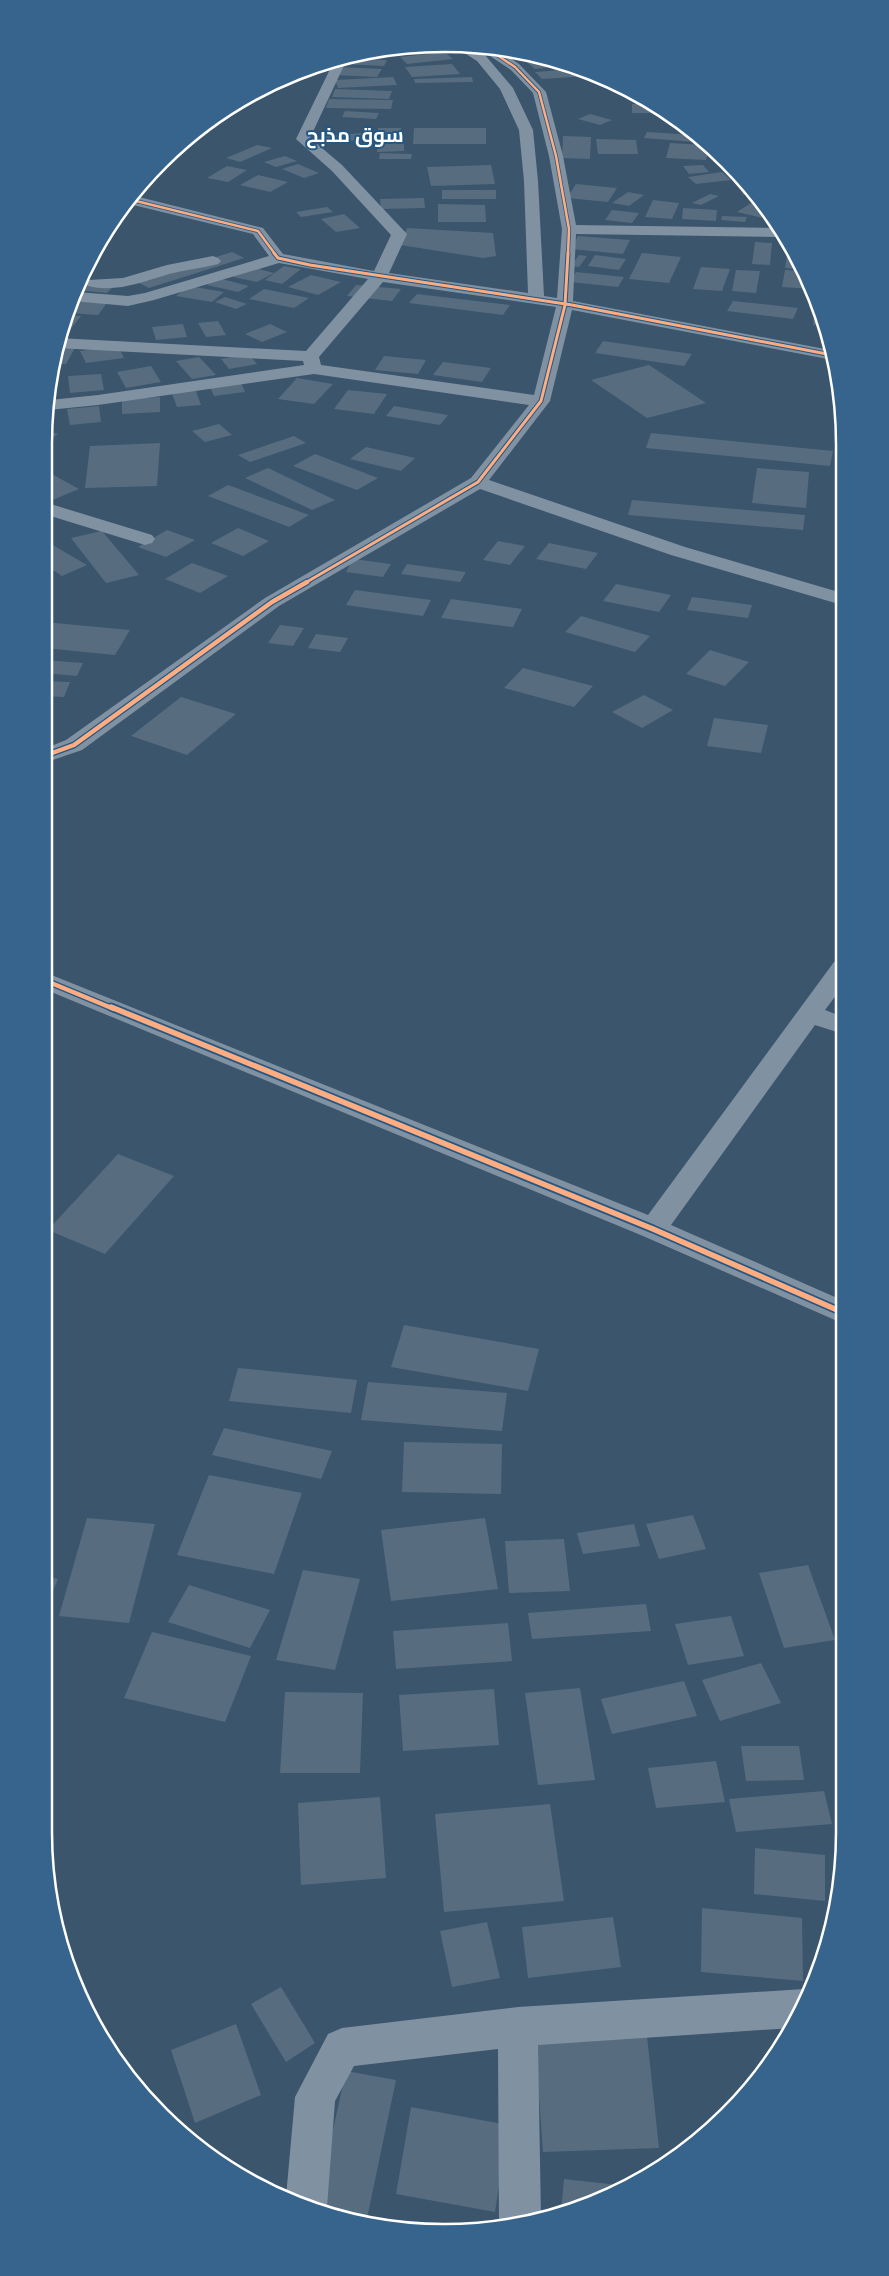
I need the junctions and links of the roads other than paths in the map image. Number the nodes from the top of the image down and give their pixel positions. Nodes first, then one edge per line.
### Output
1 (473, 53) edge
2 (499, 57) edge
3 (337, 68) edge
4 (523, 76) junction
5 (497, 77) junction
6 (138, 201) edge
7 (568, 228) junction
8 (774, 233) edge
9 (273, 252) junction
10 (379, 277) junction
11 (88, 281) edge
12 (81, 297) edge
13 (536, 299) junction
14 (565, 305) junction
15 (66, 344) edge
16 (826, 354) edge
17 (312, 362) junction
18 (541, 401) junction
19 (55, 404) edge
20 (478, 482) junction
21 (52, 514) edge
22 (145, 539) dead end
23 (836, 597) edge
24 (52, 753) edge
25 (836, 978) edge
26 (52, 983) edge
27 (810, 1014) junction
28 (836, 1023) edge
29 (654, 1229) junction
30 (836, 1309) edge
31 (794, 2009) edge
32 (518, 2027) junction
33 (307, 2199) edge
34 (520, 2216) edge

1 - 5 street
2 - 4 street
3 - 10 street
4 - 5 street
4 - 7 street
5 - 13 street
6 - 9 street
7 - 8 street
7 - 14 street
9 - 10 street
9 - 11 street
9 - 12 street
10 - 13 street
10 - 17 street
13 - 14 street
14 - 16 street
14 - 18 street
15 - 17 street
17 - 18 street
17 - 19 street
18 - 20 street
20 - 23 street
20 - 24 street
21 - 22 street
25 - 27 street
26 - 29 street
27 - 28 street
27 - 29 street
29 - 30 street
31 - 32 street
32 - 33 street
32 - 34 street

